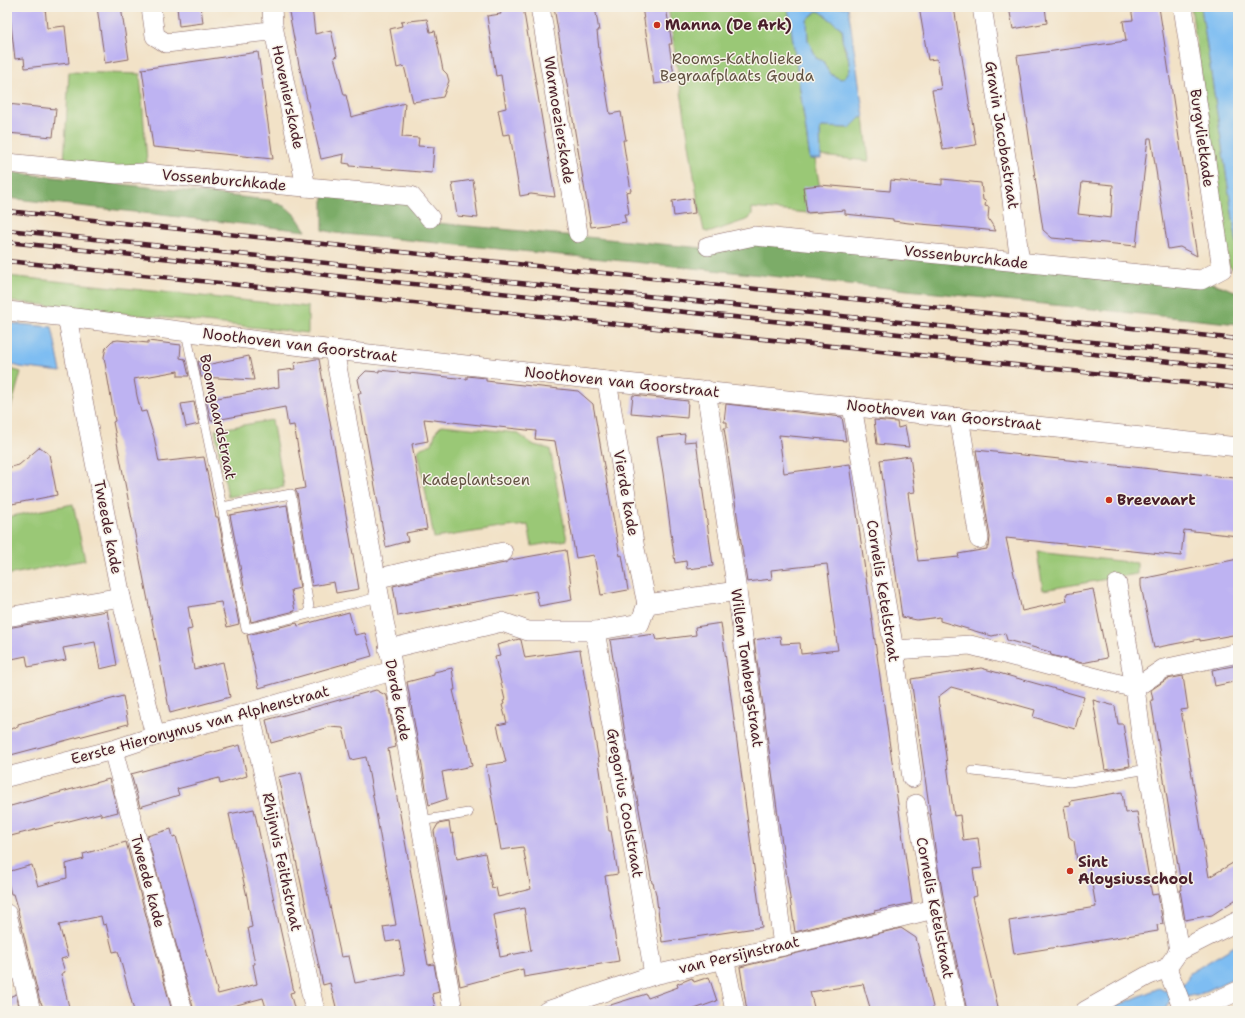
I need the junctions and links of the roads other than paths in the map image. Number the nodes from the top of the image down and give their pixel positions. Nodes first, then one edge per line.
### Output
1 (151, 7) edge
2 (272, 7) edge
3 (540, 7) edge
4 (982, 7) edge
5 (1183, 7) edge
6 (273, 26) junction
7 (7, 163) edge
8 (306, 186) junction
9 (430, 218) dead end
10 (578, 233) dead end
11 (708, 246) dead end
12 (1020, 263) junction
13 (1222, 269) joint
14 (7, 311) edge
15 (67, 317) junction
16 (186, 332) junction
17 (334, 350) junction
18 (607, 381) junction
19 (706, 390) junction
20 (852, 406) junction
21 (959, 417) junction
22 (1238, 447) edge
23 (222, 507) junction
24 (980, 539) dead end
25 (503, 552) dead end
26 (1117, 584) dead end
27 (377, 588) junction
28 (737, 591) junction
29 (121, 597) junction
30 (647, 604) junction
31 (310, 613) junction
32 (7, 617) edge
33 (595, 631) junction
34 (388, 649) junction
35 (894, 650) junction
36 (1238, 653) edge
37 (392, 671) junction
38 (1135, 688) junction
39 (250, 712) junction
40 (155, 736) junction
41 (113, 750) junction
42 (1148, 769) junction
43 (973, 771) dead end
44 (7, 777) edge
45 (912, 778) dead end
46 (916, 804) dead end
47 (468, 813) dead end
48 (420, 821) junction
49 (934, 909) junction
50 (7, 914) edge
51 (1238, 921) edge
52 (783, 946) junction
53 (1179, 951) junction
54 (724, 958) junction
55 (654, 975) junction
56 (1238, 991) edge
57 (1180, 995) edge
58 (32, 1011) edge
59 (183, 1011) edge
60 (315, 1011) edge
61 (453, 1011) edge
62 (547, 1011) edge
63 (735, 1011) edge
64 (956, 1011) edge
65 (1085, 1011) edge

1 - 6 street
2 - 6 street, Hovenierskade
3 - 10 street, Warmoezierskade
4 - 12 street, Gravin Jacobastraat
5 - 13 street, Burgvlietkade
6 - 8 street, Hovenierskade
7 - 8 street, Vossenburchkade
8 - 9 street, Vossenburchkade
11 - 12 street, Vossenburchkade
12 - 13 street, Vossenburchkade
14 - 15 street, Noothoven van Goorstraat
15 - 16 street, Noothoven van Goorstraat
15 - 29 street, Tweede kade
16 - 17 street, Noothoven van Goorstraat
16 - 23 lane, Boomgaardstraat
17 - 18 street, Noothoven van Goorstraat
17 - 27 street, Derde kade
18 - 19 street, Noothoven van Goorstraat
18 - 30 street, Vierde kade
19 - 20 street, Noothoven van Goorstraat
19 - 28 street, Willem Tombergstraat
20 - 21 street, Noothoven van Goorstraat
20 - 35 street, Cornelis Ketelstraat
21 - 22 street, Noothoven van Goorstraat
21 - 24 street
23 - 31 lane, Boomgaardstraat
23 - 31 lane
25 - 27 street
26 - 38 street
27 - 31 lane, Boomgaardstraat
27 - 34 street, Derde kade
28 - 30 street
28 - 52 street, Willem Tombergstraat
29 - 32 street
29 - 40 street, Tweede kade
30 - 33 street
33 - 34 street
33 - 55 street, Gregorius Coolstraat
34 - 37 street, Derde kade
35 - 38 street
35 - 45 street, Cornelis Ketelstraat
36 - 38 street
37 - 39 street, Eerste Hieronymus van Alphenstraat
37 - 48 street, Derde kade
38 - 42 street
39 - 40 street, Eerste Hieronymus van Alphenstraat
39 - 60 street, Rhijnvis Feithstraat
40 - 41 street, Eerste Hieronymus van Alphenstraat
41 - 44 street, Eerste Hieronymus van Alphenstraat
41 - 59 street, Tweede kade
42 - 43 lane
42 - 53 street
46 - 49 street, Cornelis Ketelstraat
47 - 48 lane
48 - 61 street, Derde kade
49 - 52 street, van Persijnstraat
49 - 64 street, Cornelis Ketelstraat
50 - 58 street
51 - 53 street
52 - 54 street, van Persijnstraat
53 - 57 street
54 - 55 street, van Persijnstraat
54 - 63 street
55 - 62 street, van Persijnstraat
56 - 57 street
57 - 65 street

